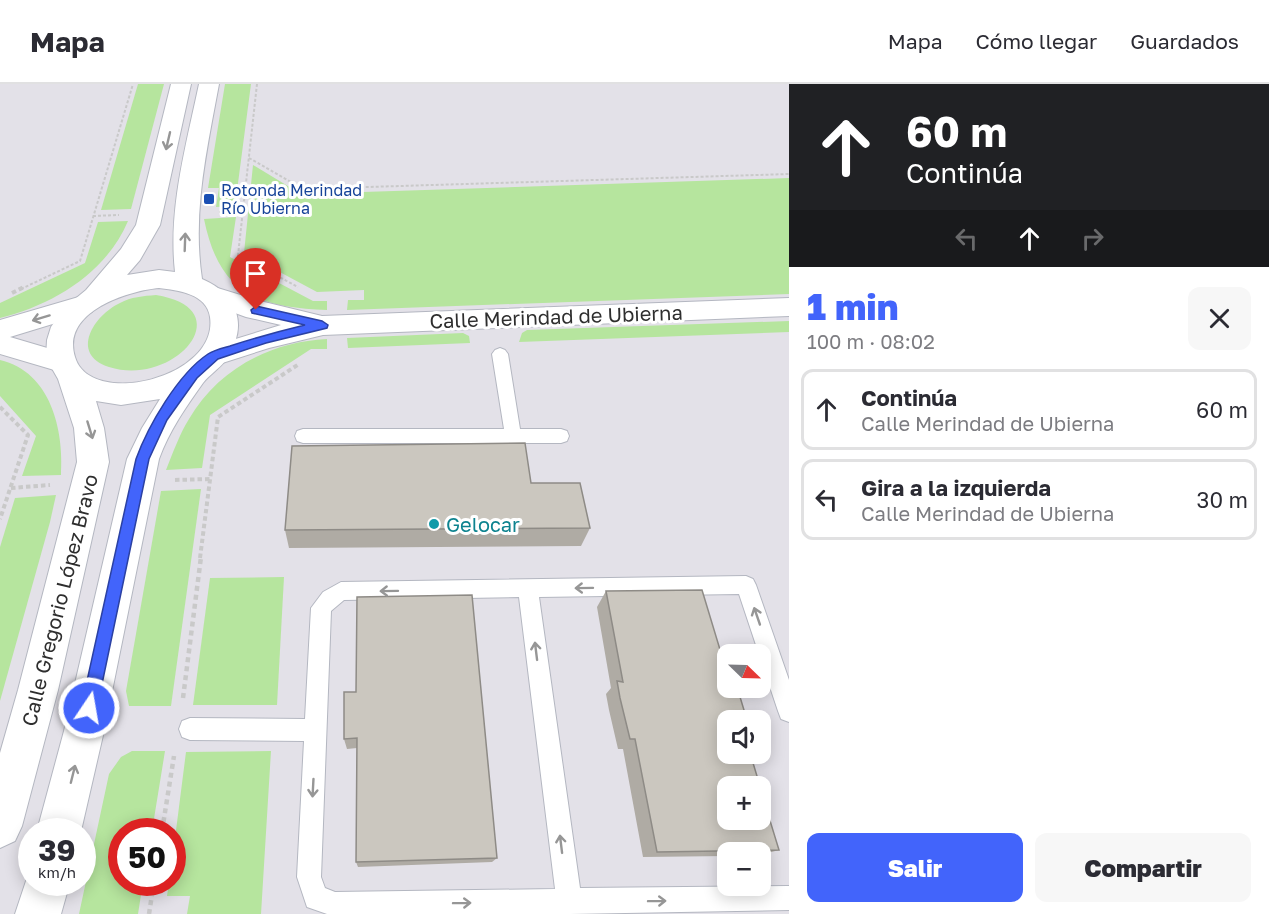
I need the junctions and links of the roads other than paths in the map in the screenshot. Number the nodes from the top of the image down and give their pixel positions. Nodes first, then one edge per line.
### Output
1 (181, 84) edge
2 (210, 84) edge
3 (200, 289) junction
4 (89, 301) junction
5 (789, 308) edge
6 (322, 325) junction
7 (0, 330) edge
8 (0, 344) edge
9 (500, 354) dead end
10 (203, 365) junction
11 (66, 368) junction
12 (303, 436) dead end
13 (513, 436) junction
14 (561, 436) dead end
15 (528, 588) junction
16 (789, 711) edge
17 (189, 729) dead end
18 (316, 730) junction
19 (62, 818) edge
20 (0, 826) edge
21 (42, 896) edge
22 (789, 898) edge
23 (569, 902) junction
24 (38, 914) edge

1 -> 4 main road
3 -> 2 main road
3 - 4 main road
3 - 6 main road, Calle Merindad de Ubierna
3 - 10 main road
4 -> 7 main road
4 - 11 main road
5 - 6 main road, Calle Merindad de Ubierna
6 - 10 main road, Calle Merindad de Ubierna
8 - 11 main road
9 - 13 lane
10 - 11 main road
19 -> 10 main road
11 -> 20 main road, Calle Gregorio López Bravo
12 - 13 lane
13 - 14 lane
16 -> 15 lane
15 -> 18 lane
23 -> 15 lane
17 - 18 lane
18 -> 23 lane
21 - 24 main road
23 -> 22 lane

